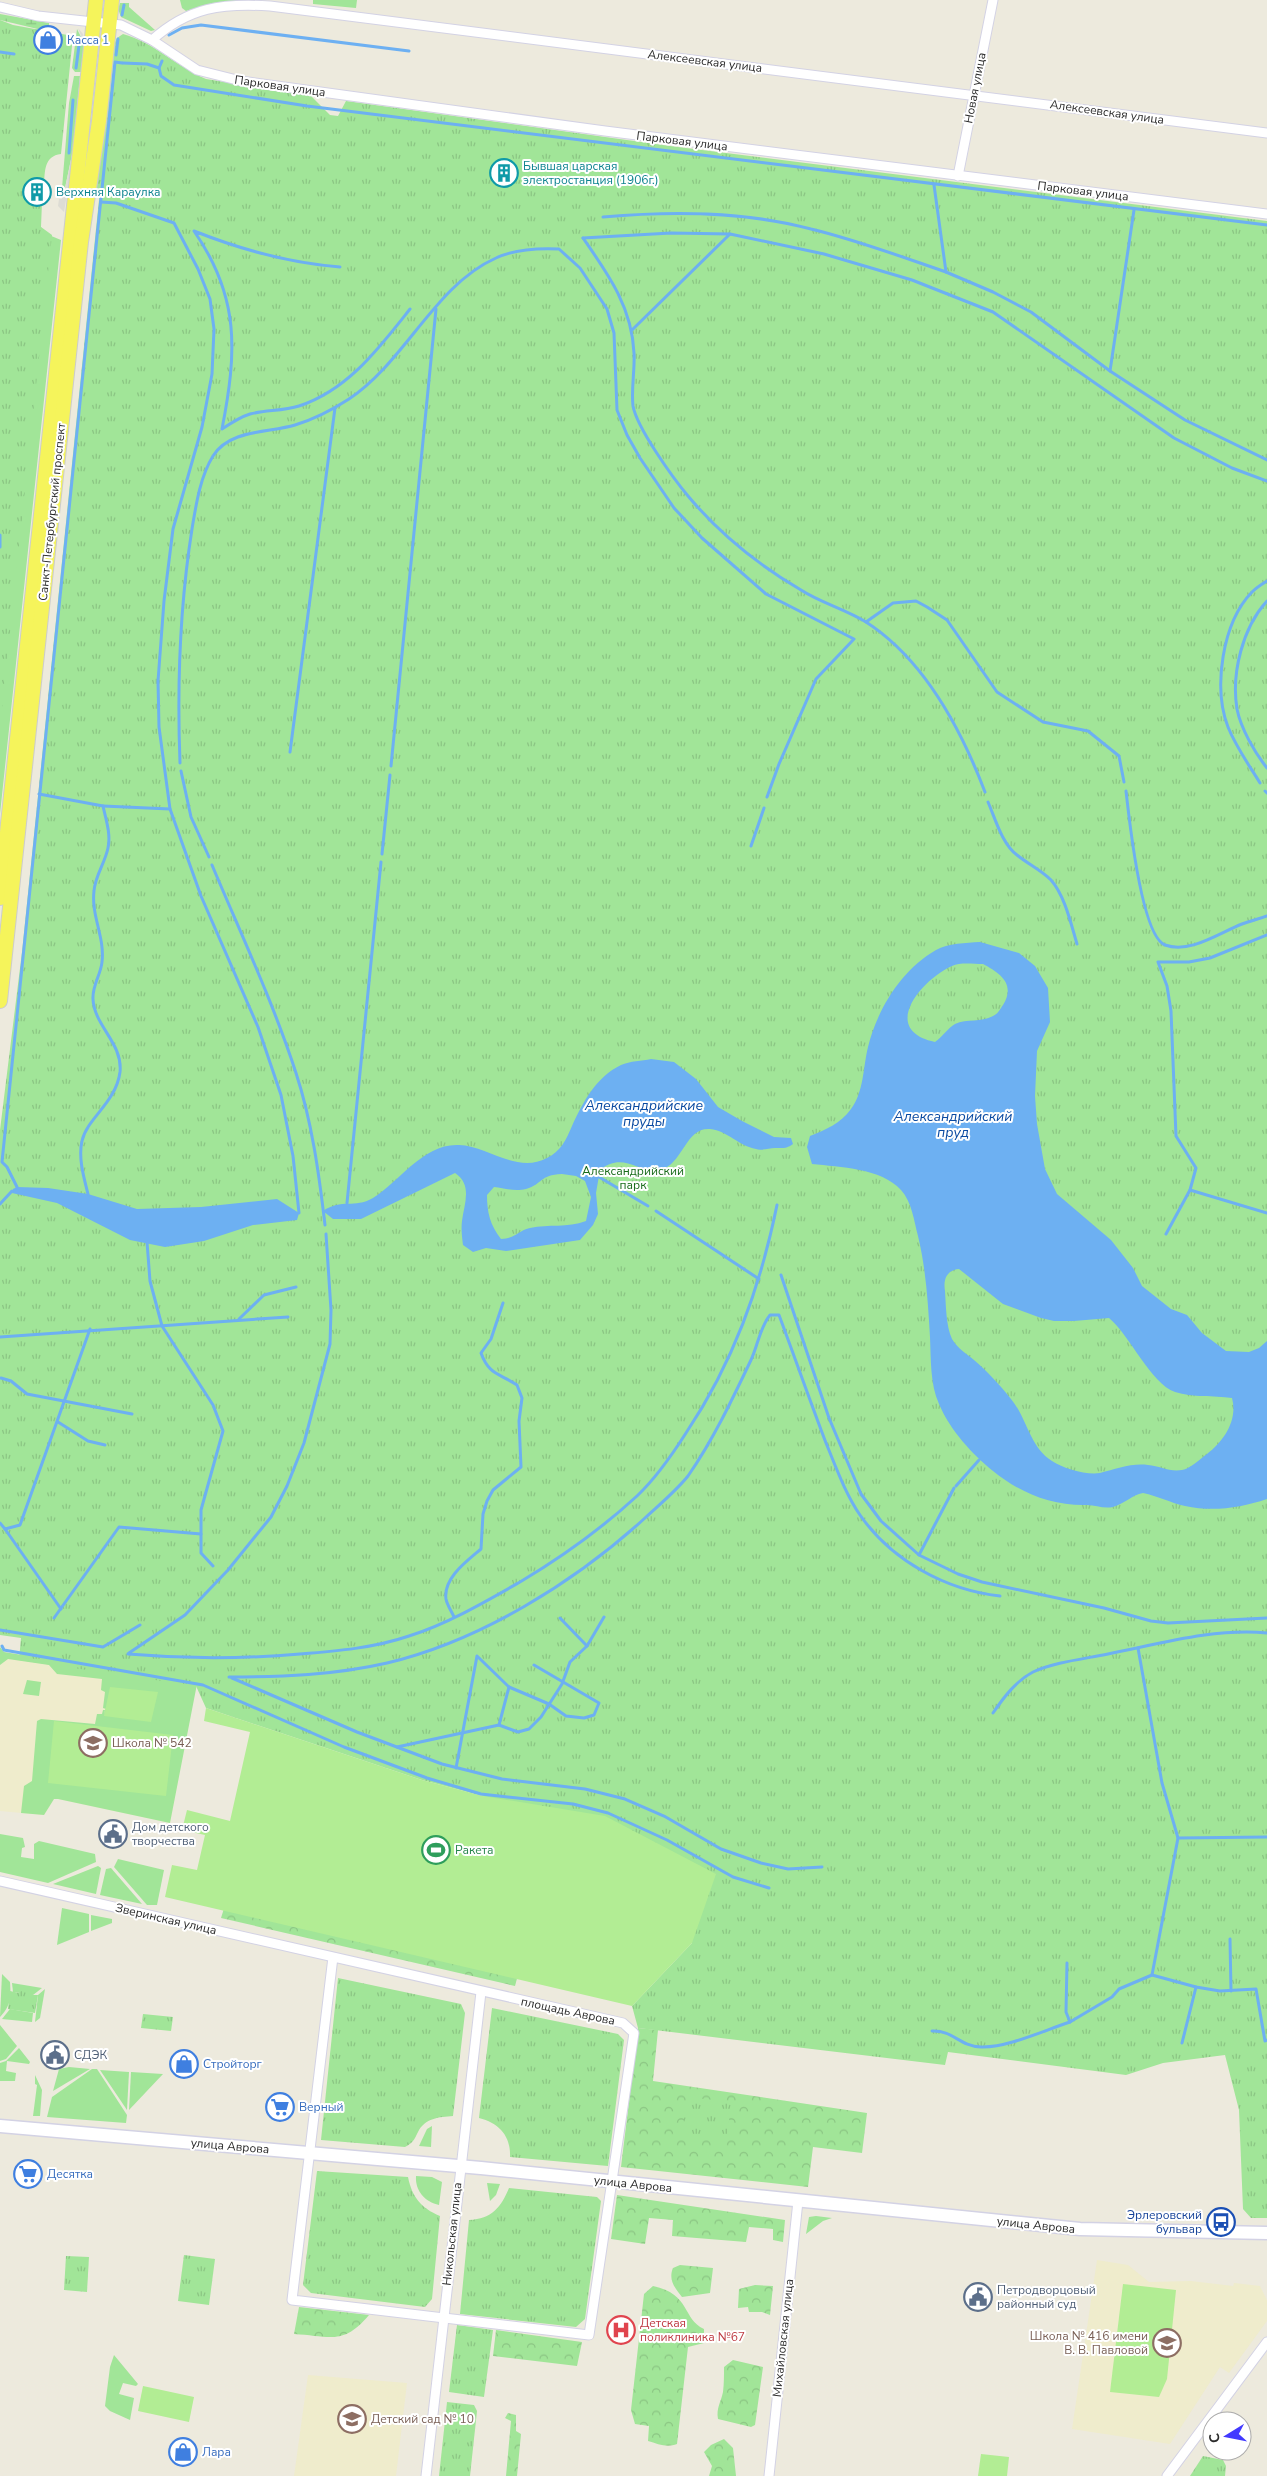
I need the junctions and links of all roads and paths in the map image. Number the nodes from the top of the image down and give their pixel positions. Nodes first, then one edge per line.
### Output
1 (96, 0) edge
2 (112, 0) edge
3 (993, 0) edge
4 (0, 7) edge
5 (93, 22) junction
6 (110, 24) junction
7 (152, 40) junction
8 (973, 94) junction
9 (1267, 133) edge
10 (958, 176) junction
11 (1267, 214) edge
12 (0, 898) edge
13 (0, 1001) edge
14 (0, 1880) edge
15 (333, 1958) junction
16 (480, 1992) junction
17 (0, 2126) edge
18 (310, 2153) junction
19 (460, 2166) junction
20 (612, 2182) junction
21 (798, 2201) junction
22 (1267, 2233) edge
23 (443, 2317) junction
24 (1267, 2342) edge
25 (426, 2476) edge
26 (769, 2476) edge
27 (1167, 2476) edge

1 - 5 main road, Санкт-Петербургский проспект
2 - 6 main road, Санкт-Петербургский проспект
3 - 8 street, Новая улица
4 - 5 street, Парковая улица
5 - 6 street, Парковая улица
5 - 12 main road, Санкт-Петербургский проспект
6 - 7 street, Парковая улица
6 - 13 main road, Санкт-Петербургский проспект
7 - 8 street, Алексеевская улица
7 - 10 street, Парковая улица
8 - 9 street, Алексеевская улица
8 - 10 street, Новая улица
10 - 11 street, Парковая улица
14 - 15 street, Зверинская улица
15 - 16 street, площадь Аврова
15 - 18 street, площадь Аврова
16 - 19 street, Никольская улица
16 - 20 street, площадь Аврова
17 - 18 street, улица Аврова
18 - 19 street, улица Аврова
18 - 23 street, площадь Аврова
19 - 20 street, улица Аврова
19 - 23 street, Никольская улица
20 - 21 street, улица Аврова
20 - 23 street, площадь Аврова
21 - 22 street, улица Аврова
21 - 26 street, Михайловская улица
23 - 25 street, Никольская улица
24 - 27 street

